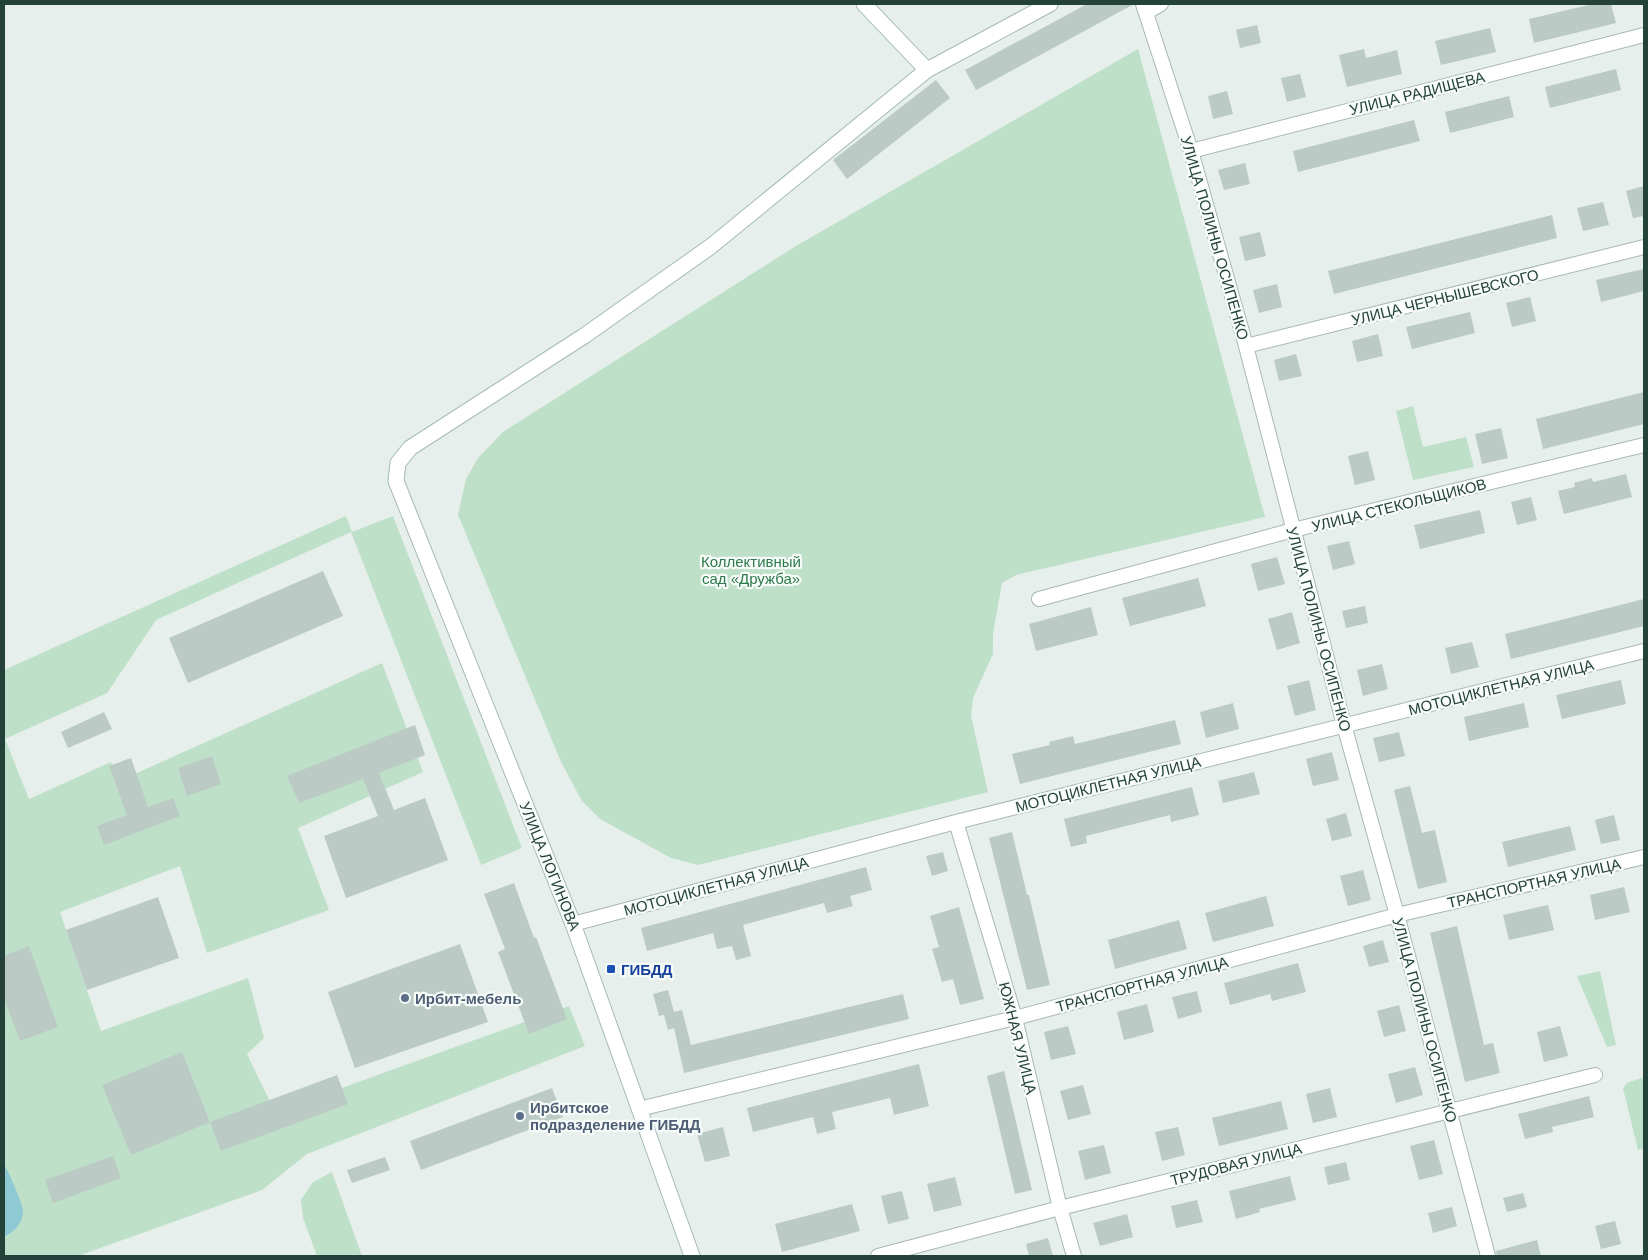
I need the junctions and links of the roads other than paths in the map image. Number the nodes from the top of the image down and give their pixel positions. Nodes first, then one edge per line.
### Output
1 (864, 4) edge
2 (1050, 4) edge
3 (1161, 4) edge
4 (1145, 8) edge
5 (1644, 35) edge
6 (927, 70) junction
7 (1190, 151) junction
8 (1644, 247) edge
9 (1246, 346) junction
10 (1644, 445) edge
11 (1293, 530) junction
12 (1038, 599) dead end
13 (1644, 651) edge
14 (1344, 725) junction
15 (956, 822) junction
16 (1644, 857) edge
17 (1397, 914) junction
18 (573, 924) junction
19 (1015, 1018) junction
20 (1595, 1075) dead end
21 (639, 1109) junction
22 (1449, 1110) junction
23 (1060, 1208) junction
24 (692, 1256) edge
25 (878, 1256) edge
26 (1074, 1256) edge
27 (1488, 1256) edge

1 - 6 street
2 - 6 street
3 - 4 street
4 - 7 street, УЛИЦА ПОЛИНЫ ОСИПЕНКО
5 - 7 street, УЛИЦА РАДИЩЕВА
6 - 18 street, УЛИЦА ЛОГИНОВА
7 - 9 street, УЛИЦА ПОЛИНЫ ОСИПЕНКО
8 - 9 street, УЛИЦА ЧЕРНЫШЕВСКОГО
9 - 11 street, УЛИЦА ПОЛИНЫ ОСИПЕНКО
10 - 11 street, УЛИЦА СТЕКОЛЬЩИКОВ
11 - 12 street, УЛИЦА СТЕКОЛЬЩИКОВ
11 - 14 street, УЛИЦА ПОЛИНЫ ОСИПЕНКО
13 - 14 street, МОТОЦИКЛЕТНАЯ УЛИЦА
14 - 15 street, МОТОЦИКЛЕТНАЯ УЛИЦА
14 - 17 street, УЛИЦА ПОЛИНЫ ОСИПЕНКО
15 - 18 street, МОТОЦИКЛЕТНАЯ УЛИЦА
15 - 19 street, ЮЖНАЯ УЛИЦА
16 - 17 street, ТРАНСПОРТНАЯ УЛИЦА
17 - 19 street, ТРАНСПОРТНАЯ УЛИЦА
17 - 22 street, УЛИЦА ПОЛИНЫ ОСИПЕНКО
18 - 21 street, УЛИЦА ЛОГИНОВА
19 - 21 street, ТРАНСПОРТНАЯ УЛИЦА
19 - 23 street, ЮЖНАЯ УЛИЦА
20 - 22 street, ТРУДОВАЯ УЛИЦА
21 - 24 street, УЛИЦА ЛОГИНОВА
22 - 23 street, ТРУДОВАЯ УЛИЦА
22 - 27 street, УЛИЦА ПОЛИНЫ ОСИПЕНКО
23 - 25 street, ТРУДОВАЯ УЛИЦА
23 - 26 street, ЮЖНАЯ УЛИЦА

